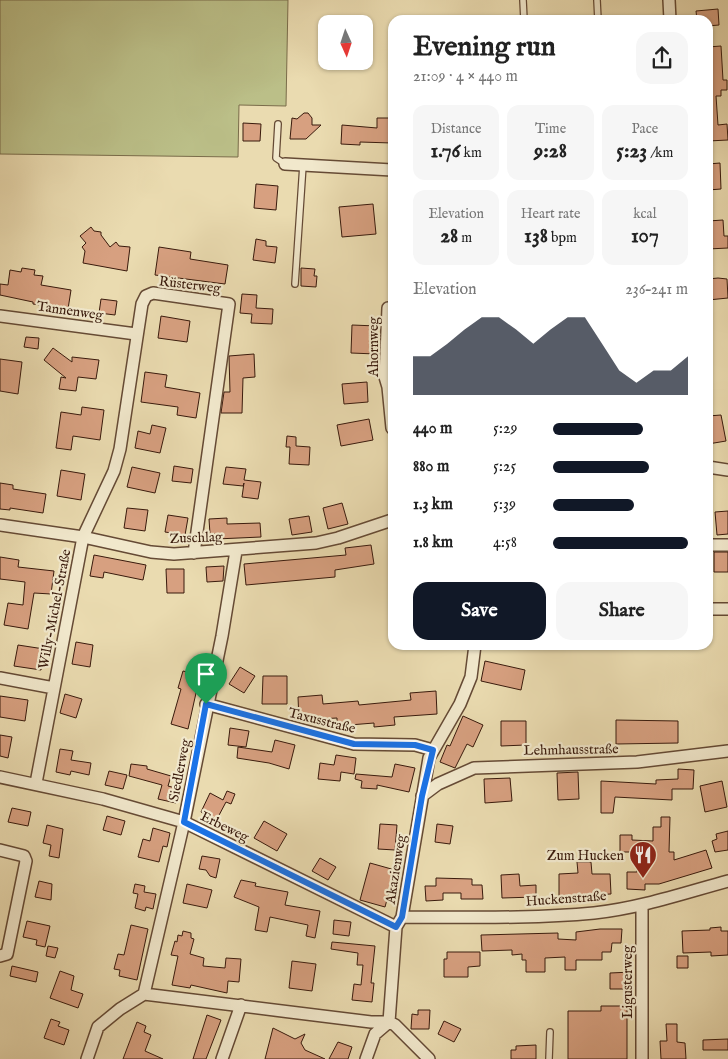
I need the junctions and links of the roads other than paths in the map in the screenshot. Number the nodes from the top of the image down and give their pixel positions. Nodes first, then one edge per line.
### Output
1 (523, 0) edge
2 (597, 0) edge
3 (669, 0) edge
4 (524, 15) edge
5 (598, 15) edge
6 (670, 15) edge
7 (278, 124) dead end
8 (285, 164) joint
9 (302, 165) junction
10 (388, 170) edge
11 (295, 284) dead end
12 (388, 308) dead end
13 (0, 316) edge
14 (136, 334) junction
15 (388, 382) edge
16 (713, 468) edge
17 (728, 470) edge
18 (388, 521) edge
19 (0, 524) edge
20 (83, 537) junction
21 (713, 545) edge
22 (728, 545) edge
23 (236, 550) junction
24 (194, 553) junction
25 (713, 609) edge
26 (728, 609) edge
27 (474, 650) edge
28 (0, 678) edge
29 (54, 688) junction
30 (206, 704) junction
31 (433, 750) junction
32 (728, 751) edge
33 (0, 777) edge
34 (36, 783) junction
35 (422, 796) junction
36 (184, 822) junction
37 (0, 850) edge
38 (728, 881) edge
39 (642, 905) junction
40 (399, 922) junction
41 (0, 956) edge
42 (144, 994) junction
43 (241, 1005) junction
44 (390, 1022) junction
45 (550, 1032) dead end
46 (87, 1059) edge
47 (222, 1059) edge
48 (366, 1059) edge
49 (428, 1059) edge
50 (548, 1059) edge
51 (642, 1059) edge

1 - 4 lane
2 - 5 lane
3 - 6 street
7 - 8 lane
8 - 9 street
9 - 10 street
9 - 11 lane
12 - 15 street, Ahornweg
13 - 14 street, Tannenweg
14 - 20 street, Rüsterweg
14 - 24 street, Rüsterweg
16 - 17 street
18 - 23 street, Zuschlag
19 - 20 street, Zuschlag
20 - 24 street, Zuschlag
20 - 29 street, Willy-Michel-Straße
21 - 22 street
23 - 24 street, Zuschlag
23 - 30 street, Siedlerweg
25 - 26 street
27 - 31 street, Akazienweg
28 - 29 street, Willy-Michel-Straße
29 - 34 street, Willy-Michel-Straße
30 - 31 street, Taxusstraße
30 - 36 street, Siedlerweg
31 - 35 street, Akazienweg
32 - 35 street, Lehmhausstraße
33 - 34 street, Erbeweg
34 - 36 street, Erbeweg
35 - 40 street, Akazienweg
36 - 40 street, Erbeweg
36 - 42 street, Siedlerweg
37 - 41 street
38 - 39 street, Huckenstraße
39 - 40 street, Huckenstraße
39 - 51 street, Ligusterweg
40 - 44 street, Akazienweg
42 - 43 street
42 - 46 street
43 - 44 street
43 - 47 street
44 - 48 street
44 - 49 street
45 - 50 lane

